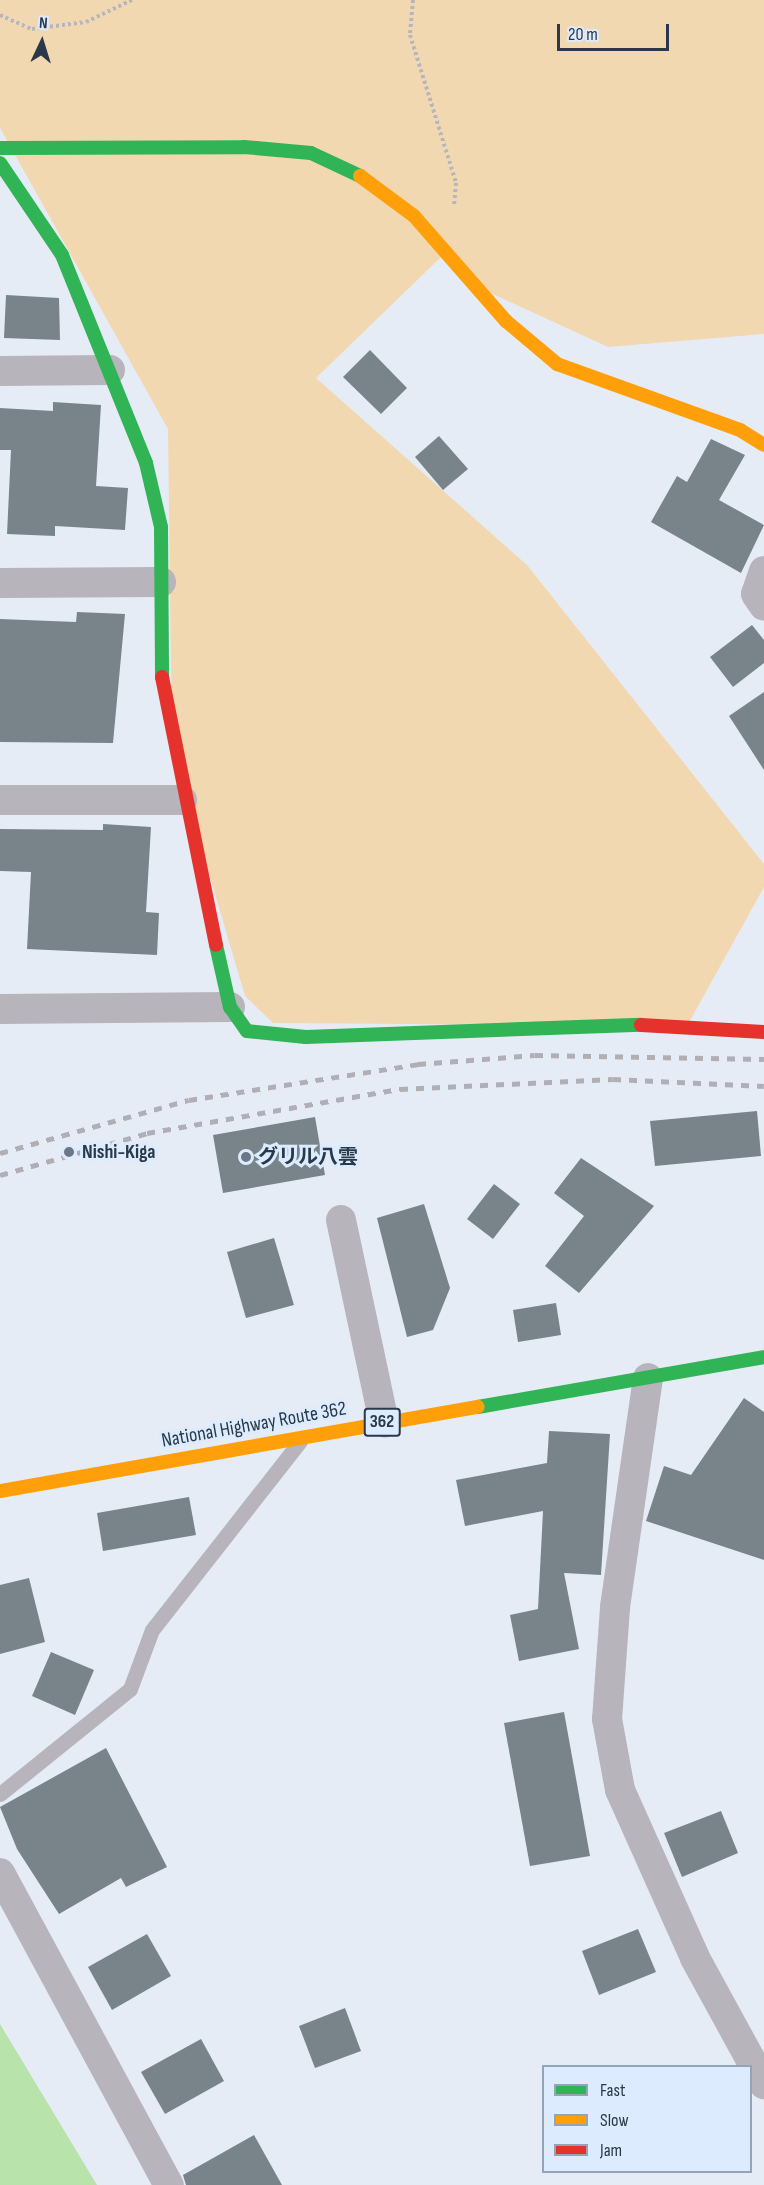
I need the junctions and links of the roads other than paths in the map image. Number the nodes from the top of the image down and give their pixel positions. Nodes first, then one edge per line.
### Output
1 (0, 148) edge
2 (0, 163) edge
3 (0, 370) edge
4 (110, 370) junction
5 (764, 445) edge
6 (764, 571) edge
7 (161, 582) junction
8 (0, 583) edge
9 (764, 606) edge
10 (0, 800) edge
11 (182, 800) junction
12 (230, 1007) junction
13 (0, 1010) edge
14 (764, 1032) edge
15 (341, 1220) dead end
16 (764, 1357) edge
17 (648, 1378) junction
18 (384, 1422) junction
19 (305, 1435) junction
20 (0, 1491) edge
21 (0, 1794) edge
22 (0, 1873) edge
23 (764, 2084) edge
24 (169, 2185) edge

1 - 5 main road
2 - 4 main road
3 - 4 street
4 - 7 main road
6 - 9 street
7 - 8 street
7 - 11 main road
10 - 11 street
11 - 12 main road
12 - 13 street
12 - 14 main road
15 - 18 street
16 - 17 main road, National Highway Route 362 / 362
17 - 18 main road, National Highway Route 362 / 362
17 - 23 street
18 - 19 main road, National Highway Route 362 / 362
19 - 20 main road, National Highway Route 362 / 362
19 - 21 lane
22 - 24 street

